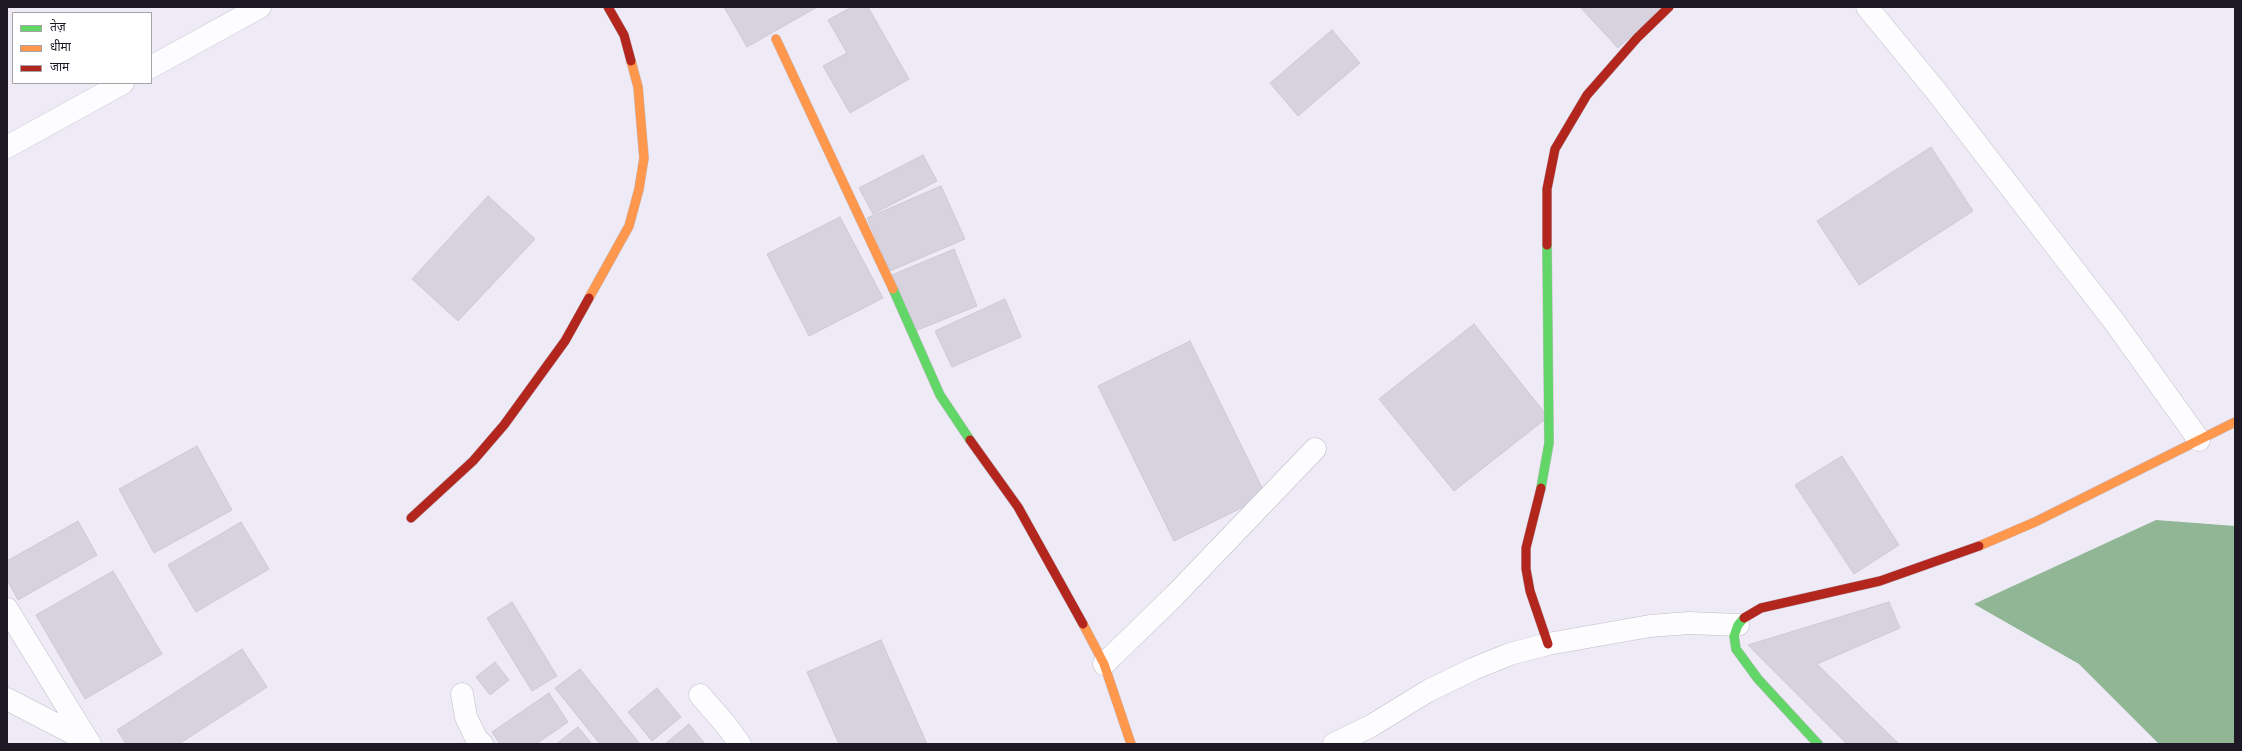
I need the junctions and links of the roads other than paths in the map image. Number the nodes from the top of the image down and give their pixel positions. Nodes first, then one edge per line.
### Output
1 (260, 7) edge
2 (608, 7) edge
3 (1669, 7) edge
4 (1867, 7) edge
5 (776, 39) dead end
6 (152, 66) edge
7 (121, 84) edge
8 (7, 147) edge
9 (2235, 422) edge
10 (2199, 440) junction
11 (1315, 449) dead end
12 (410, 518) dead end
13 (7, 609) edge
14 (1738, 625) junction
15 (1548, 644) junction
16 (1104, 664) junction
17 (462, 694) dead end
18 (700, 695) dead end
19 (7, 699) edge
20 (88, 742) edge
21 (482, 744) edge
22 (740, 744) edge
23 (1131, 744) edge
24 (1334, 744) edge
25 (1818, 744) edge

1 - 6 street
2 - 12 street
3 - 15 street
4 - 10 street
5 - 16 street
7 - 8 street
9 - 10 street
10 - 14 street
11 - 16 street
13 - 20 street
14 - 15 street
14 - 25 street
15 - 24 street
16 - 23 street
17 - 21 street
18 - 22 street
19 - 20 street

